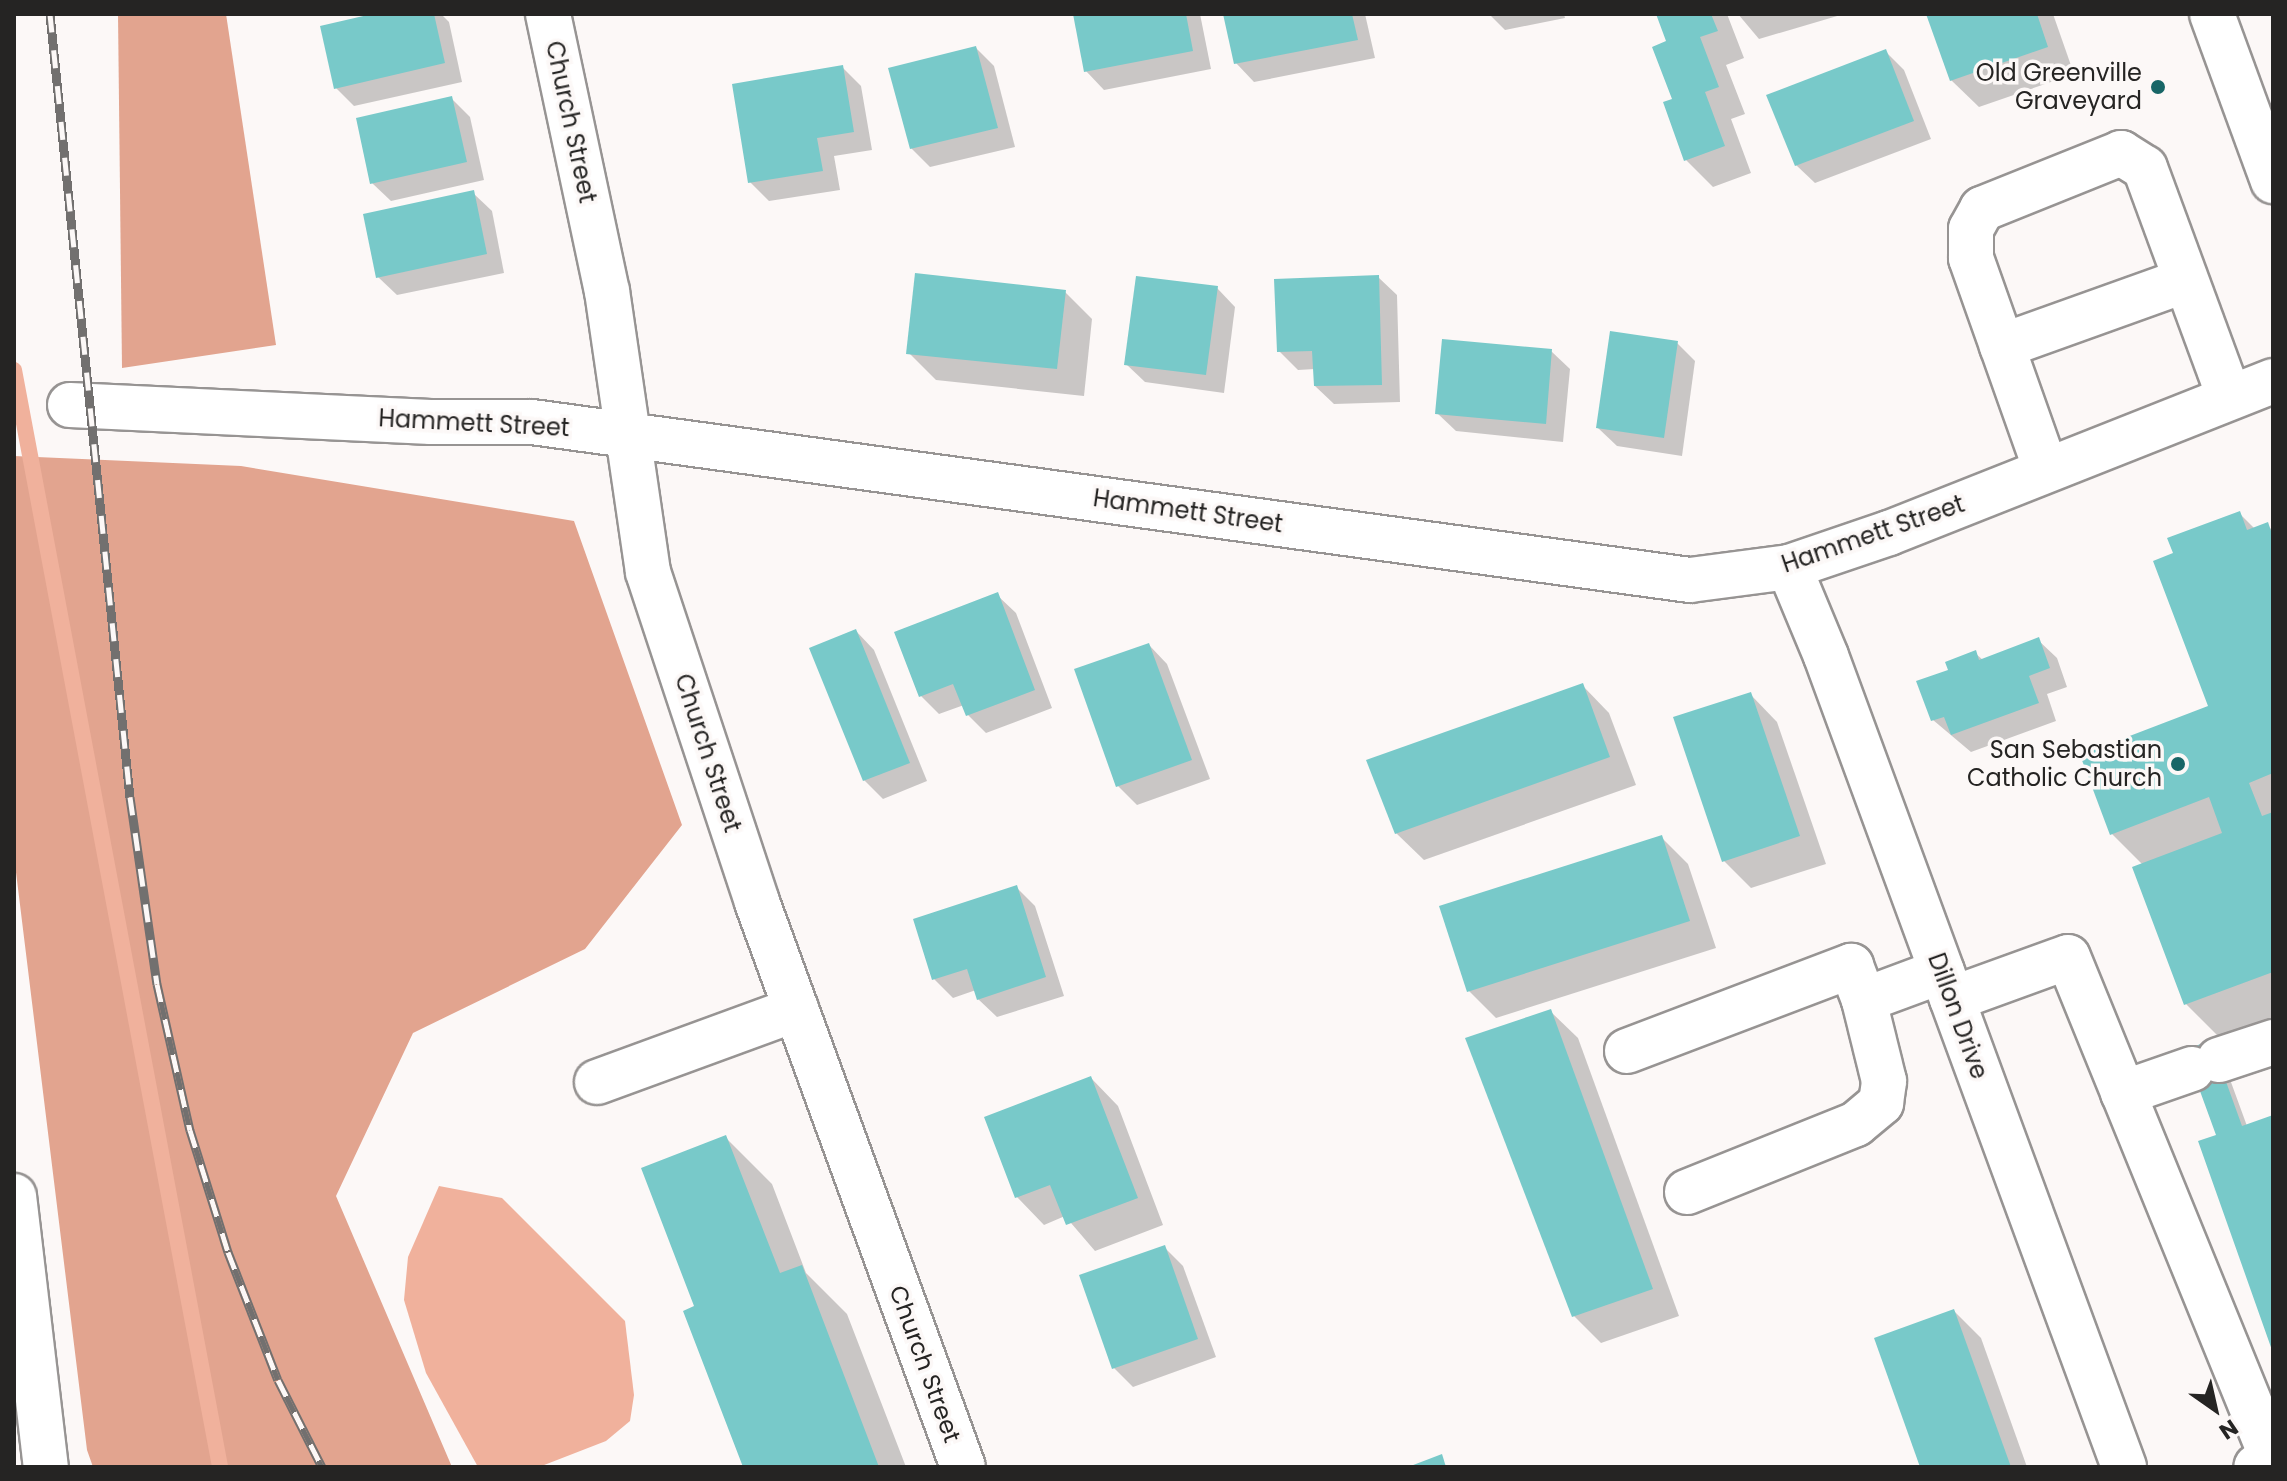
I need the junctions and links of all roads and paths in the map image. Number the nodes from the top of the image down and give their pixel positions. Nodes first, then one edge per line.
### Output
1 (548, 14) edge
2 (2212, 14) edge
3 (2273, 181) edge
4 (2186, 280) junction
5 (2002, 346) junction
6 (2273, 381) edge
7 (2229, 396) junction
8 (70, 405) dead end
9 (628, 434) junction
10 (2046, 470) junction
11 (1789, 567) junction
12 (1947, 985) junction
13 (1864, 1000) junction
14 (796, 1009) junction
15 (2273, 1042) edge
16 (1627, 1051) dead end
17 (597, 1082) dead end
18 (2123, 1093) junction
19 (1687, 1192) dead end
20 (14, 1196) edge
21 (2273, 1460) edge
22 (46, 1467) edge
23 (963, 1467) edge
24 (2124, 1467) edge
25 (2256, 1467) edge

1 - 9 street, Church Street
2 - 3 street
4 - 5 street
4 - 5 street
4 - 7 street
5 - 10 street
6 - 7 street, Hammett Street
7 - 10 street, Hammett Street
8 - 9 street, Hammett Street
9 - 11 street, Hammett Street
9 - 14 street, Church Street
10 - 11 street, Hammett Street
11 - 12 street, Dillon Drive
12 - 13 street
12 - 18 street
12 - 24 street, Dillon Drive
13 - 16 street
13 - 19 street
14 - 17 street
14 - 23 street, Church Street
15 - 18 street
18 - 21 street
20 - 22 street
21 - 25 street

